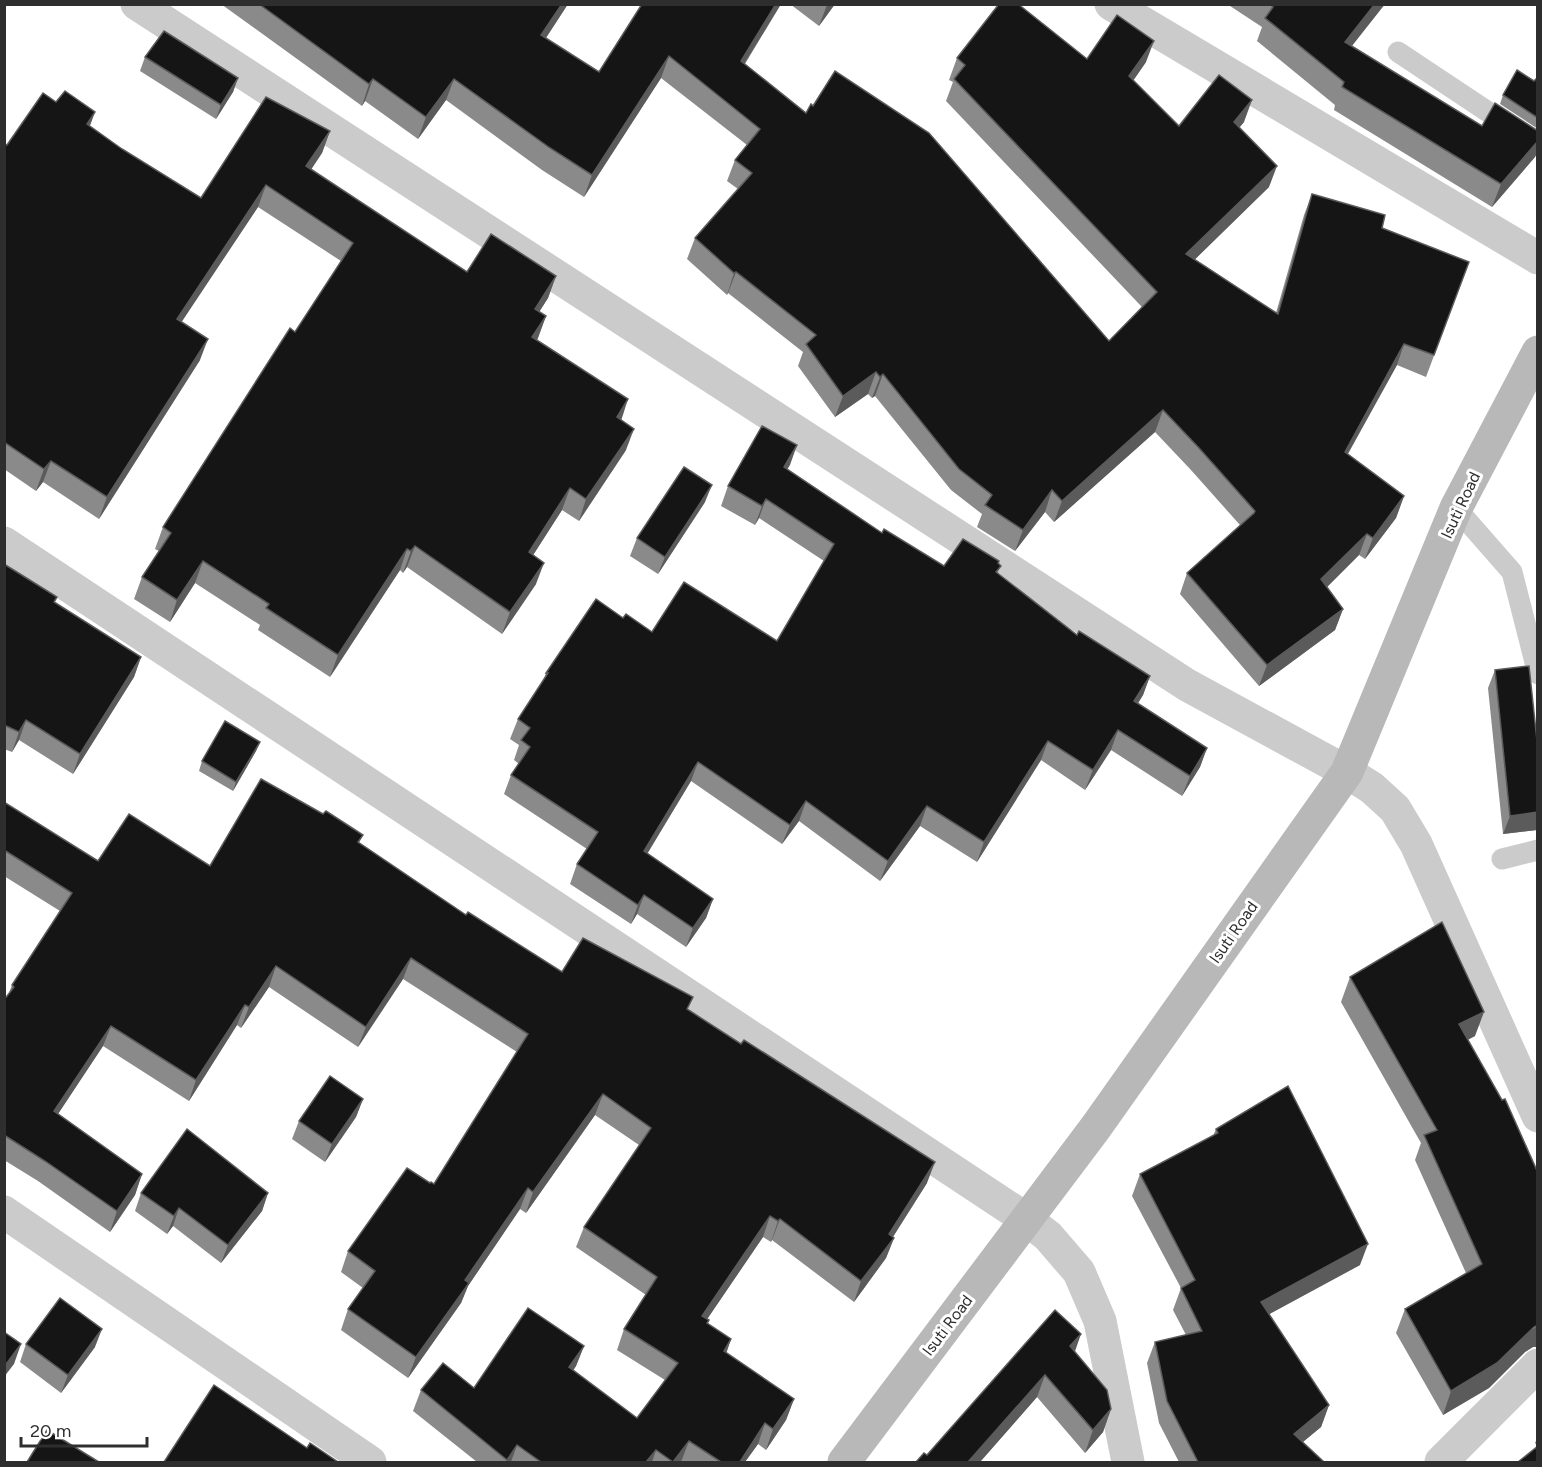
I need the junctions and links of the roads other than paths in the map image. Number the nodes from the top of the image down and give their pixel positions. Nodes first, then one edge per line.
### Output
1 (137, 4) edge
2 (1111, 4) edge
3 (1398, 52) dead end
4 (1538, 145) edge
5 (1538, 258) edge
6 (1538, 352) edge
7 (1456, 508) junction
8 (4, 543) edge
9 (1538, 674) edge
10 (1347, 772) junction
11 (1538, 850) edge
12 (1502, 859) dead end
13 (1538, 1116) edge
14 (4, 1212) edge
15 (1026, 1219) junction
16 (1538, 1365) edge
17 (370, 1462) edge
18 (844, 1462) edge
19 (1128, 1462) edge
20 (1441, 1462) edge

1 - 10 street
2 - 5 street
3 - 4 lane
6 - 7 street, Isuti Road
7 - 9 lane
7 - 10 street, Isuti Road
8 - 15 street
10 - 13 street
10 - 15 street, Isuti Road
11 - 12 lane
14 - 17 street
15 - 18 street, Isuti Road
15 - 19 street
16 - 20 street

